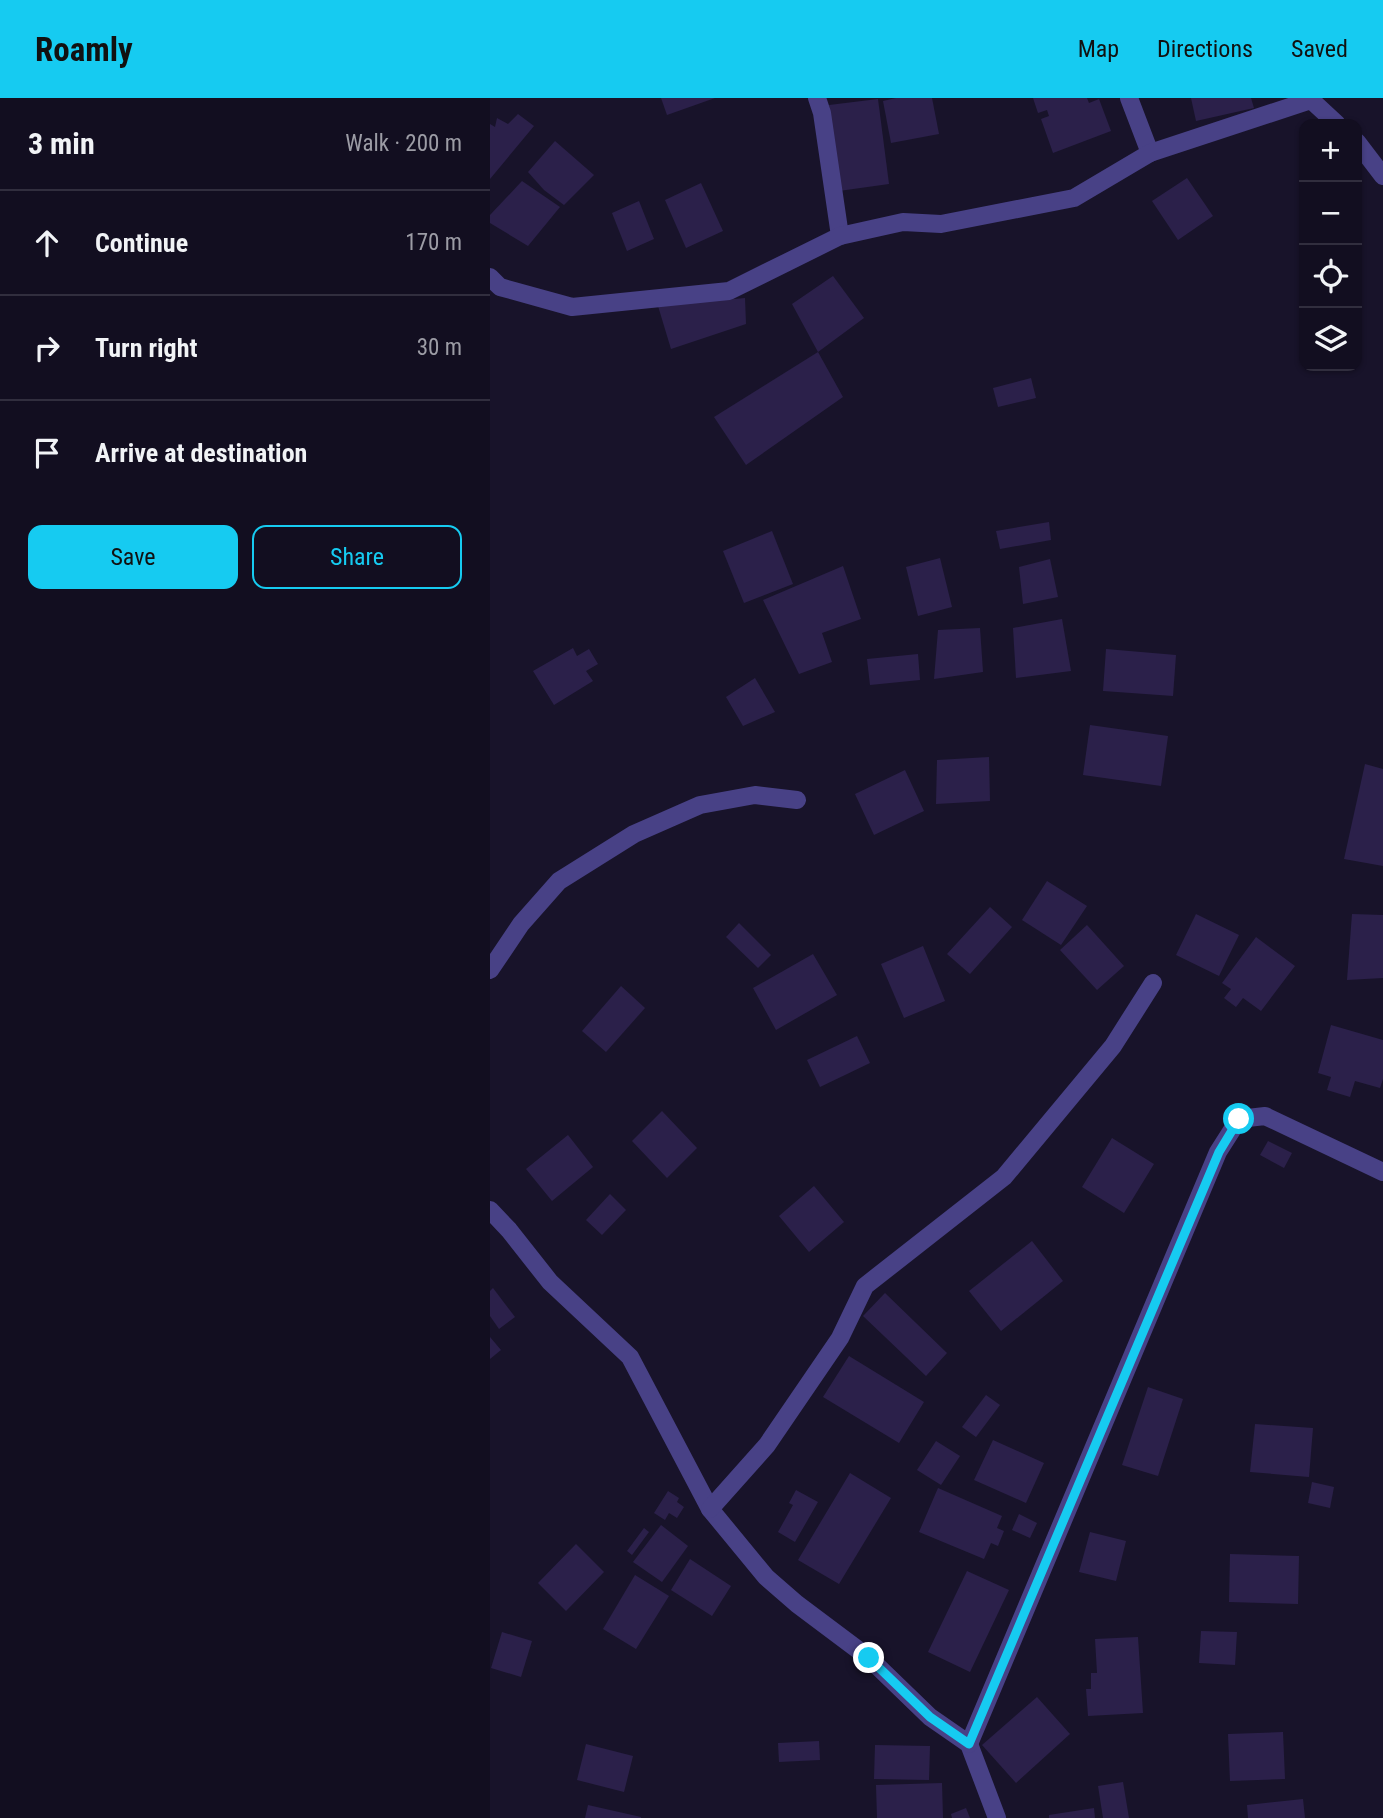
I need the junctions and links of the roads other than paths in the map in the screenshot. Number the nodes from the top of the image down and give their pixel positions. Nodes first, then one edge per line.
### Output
1 (817, 98) edge
2 (1129, 98) edge
3 (1313, 99) edge
4 (1332, 119) edge
5 (1362, 149) edge
6 (1150, 153) junction
7 (1383, 176) edge
8 (840, 236) junction
9 (490, 276) edge
10 (797, 800) dead end
11 (490, 970) edge
12 (1153, 983) dead end
13 (1383, 1172) edge
14 (490, 1210) edge
15 (709, 1510) junction
16 (969, 1744) junction
17 (997, 1818) edge

1 - 8 street
2 - 6 street
3 - 4 street
3 - 6 street
5 - 7 street
6 - 8 street
8 - 9 street
10 - 11 street
12 - 15 street
13 - 16 street
14 - 15 street
15 - 16 street
16 - 17 street

